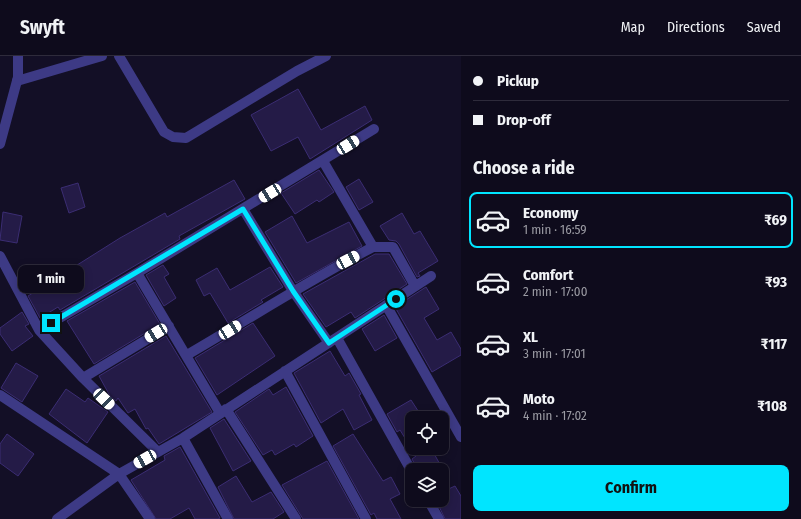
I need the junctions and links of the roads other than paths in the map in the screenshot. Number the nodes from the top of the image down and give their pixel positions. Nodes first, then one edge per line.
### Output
1 (18, 56) edge
2 (102, 56) edge
3 (119, 56) edge
4 (326, 56) edge
5 (17, 81) junction
6 (374, 129) dead end
7 (0, 144) edge
8 (323, 161) junction
9 (243, 209) junction
10 (372, 247) junction
11 (0, 256) edge
12 (138, 273) junction
13 (431, 276) dead end
14 (414, 286) junction
15 (293, 291) junction
16 (386, 305) junction
17 (169, 326) junction
18 (39, 330) junction
19 (333, 340) junction
20 (187, 355) junction
21 (285, 371) junction
22 (83, 378) junction
23 (0, 395) edge
24 (223, 411) junction
25 (461, 437) edge
26 (183, 438) junction
27 (158, 452) junction
28 (407, 463) edge
29 (119, 474) junction
30 (432, 507) edge
31 (57, 519) edge
32 (150, 519) edge
33 (228, 519) edge
34 (296, 519) edge
35 (366, 519) edge
36 (439, 519) edge

1 - 5 street
2 - 5 street
3 - 4 street
5 - 7 street
6 - 8 street
8 - 9 street
8 - 10 street
9 - 12 street
9 - 15 street
10 - 14 street
10 - 15 street
11 - 18 street
12 - 17 street
12 - 18 street
13 - 14 street
14 - 16 street
15 - 19 street
15 - 20 street
16 - 19 street
16 - 25 street
17 - 20 street
17 - 22 street
18 - 22 street
19 - 21 street
19 - 28 street
20 - 24 street
21 - 24 street
21 - 35 street
22 - 27 street
23 - 29 street
24 - 26 street
24 - 34 street
26 - 27 street
26 - 33 street
27 - 29 street
29 - 31 street
29 - 32 street
30 - 36 street

